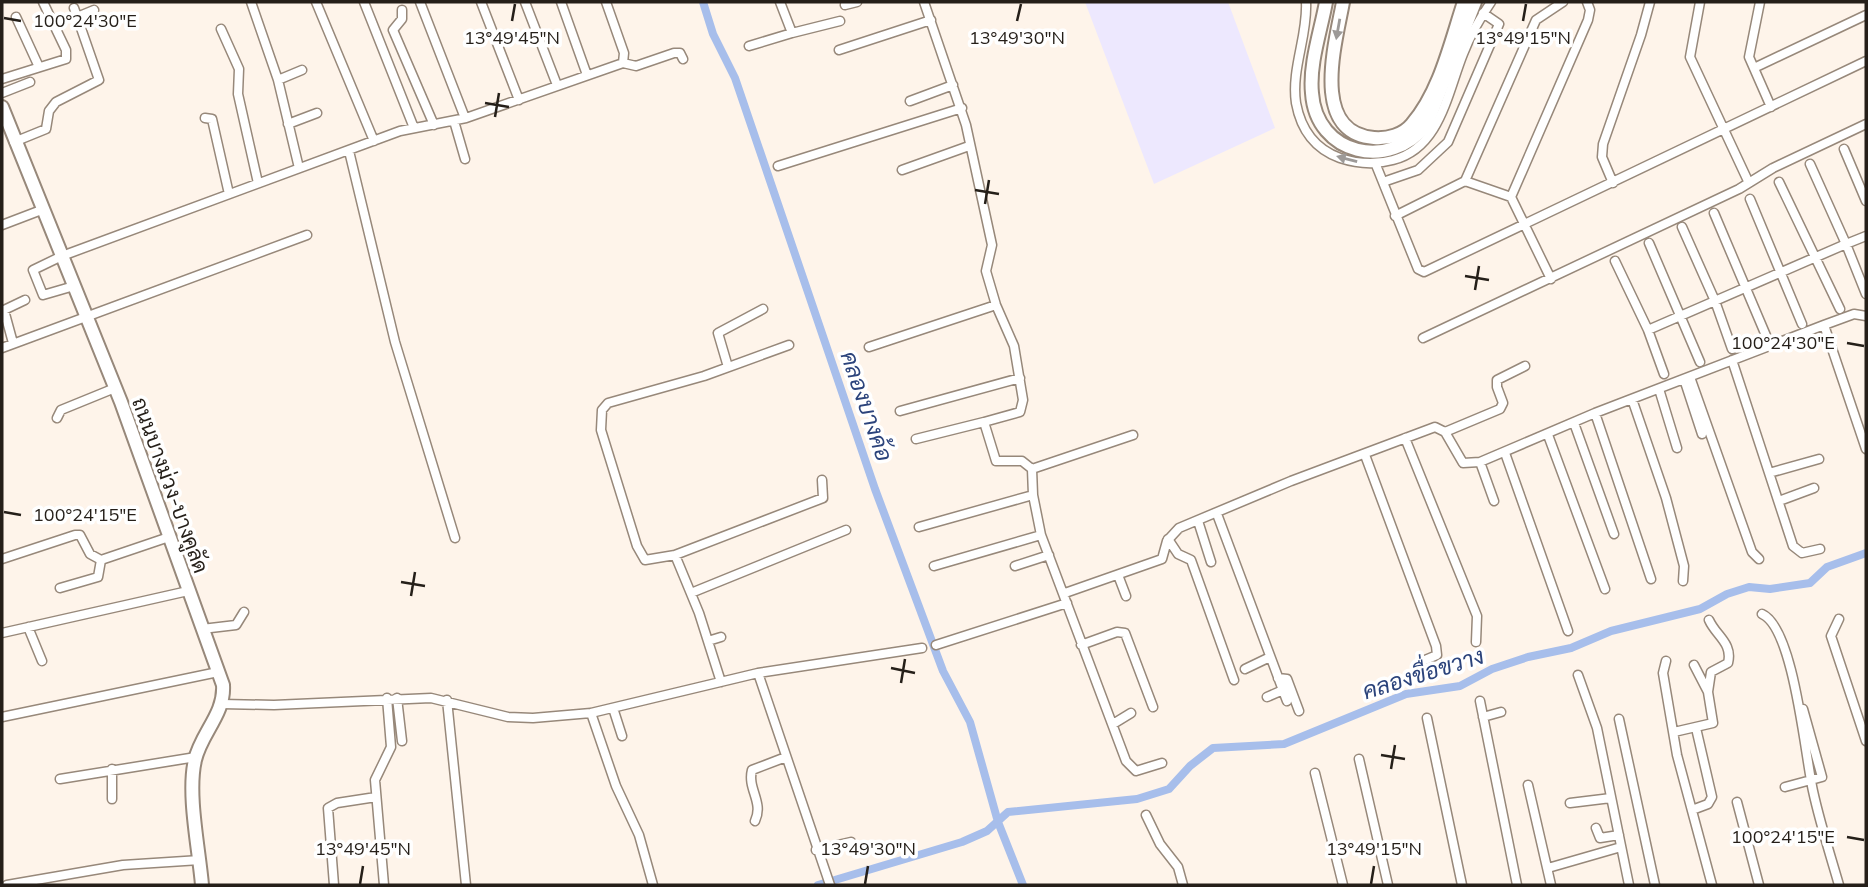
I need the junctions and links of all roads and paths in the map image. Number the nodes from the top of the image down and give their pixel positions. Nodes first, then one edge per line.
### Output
1 (43, 2) edge
2 (251, 2) edge
3 (316, 2) edge
4 (365, 2) edge
5 (420, 2) edge
6 (481, 2) edge
7 (525, 2) edge
8 (561, 2) edge
9 (606, 2) edge
10 (780, 2) edge
11 (857, 2) edge
12 (924, 2) edge
13 (1306, 2) edge
14 (1326, 2) edge
15 (1343, 2) edge
16 (1464, 2) edge
17 (1475, 2) edge
18 (1491, 2) edge
19 (1563, 2) edge
20 (1587, 2) edge
21 (1650, 2) edge
22 (1700, 2) edge
23 (1760, 2) edge
24 (845, 5) dead end
25 (94, 10) dead end
26 (402, 10) dead end
27 (1483, 13) junction
28 (1866, 15) edge
29 (16, 17) dead end
30 (931, 20) junction
31 (840, 21) dead end
32 (221, 29) dead end
33 (792, 33) junction
34 (749, 46) dead end
35 (839, 50) dead end
36 (682, 59) dead end
37 (1866, 61) edge
38 (623, 62) junction
39 (39, 67) junction
40 (1754, 68) junction
41 (303, 70) dead end
42 (587, 75) junction
43 (2, 79) edge
44 (278, 80) junction
45 (30, 82) dead end
46 (557, 85) junction
47 (953, 85) junction
48 (2, 93) edge
49 (519, 100) junction
50 (910, 101) dead end
51 (2, 107) edge
52 (1771, 107) junction
53 (962, 108) junction
54 (317, 113) dead end
55 (205, 118) dead end
56 (465, 118) junction
57 (454, 121) junction
58 (288, 124) junction
59 (1866, 124) edge
60 (434, 125) junction
61 (414, 128) junction
62 (1724, 129) junction
63 (374, 141) junction
64 (14, 142) junction
65 (969, 146) junction
66 (1844, 149) dead end
67 (349, 151) junction
68 (465, 159) dead end
69 (1810, 164) dead end
70 (1376, 165) junction
71 (778, 166) dead end
72 (299, 167) junction
73 (902, 170) dead end
74 (1465, 181) junction
75 (1748, 181) junction
76 (1384, 182) junction
77 (1779, 182) dead end
78 (258, 183) junction
79 (1613, 183) junction
80 (229, 194) junction
81 (1511, 197) junction
82 (1750, 199) dead end
83 (1866, 201) edge
84 (44, 209) junction
85 (1714, 213) dead end
86 (1395, 216) junction
87 (2, 225) edge
88 (1523, 225) junction
89 (1682, 227) dead end
90 (307, 235) dead end
91 (1866, 236) edge
92 (1649, 243) dead end
93 (1846, 244) junction
94 (62, 256) junction
95 (1815, 258) junction
96 (1866, 260) edge
97 (1615, 261) dead end
98 (1855, 265) junction
99 (1781, 272) junction
100 (1551, 279) junction
101 (74, 286) junction
102 (1747, 287) junction
103 (1866, 294) edge
104 (25, 300) dead end
105 (1715, 301) junction
106 (996, 304) junction
107 (763, 309) dead end
108 (1840, 309) dead end
109 (86, 315) junction
110 (1682, 315) junction
111 (1866, 316) edge
112 (1802, 324) dead end
113 (1824, 325) junction
114 (1648, 330) junction
115 (1423, 338) dead end
116 (1767, 338) dead end
117 (13, 343) junction
118 (789, 345) dead end
119 (869, 347) dead end
120 (2, 348) edge
121 (1732, 349) dead end
122 (1732, 360) junction
123 (1700, 362) dead end
124 (1525, 366) dead end
125 (728, 367) junction
126 (1664, 374) dead end
127 (1020, 378) junction
128 (1687, 378) junction
129 (115, 388) junction
130 (1659, 388) junction
131 (1632, 399) junction
132 (900, 411) dead end
133 (1592, 414) junction
134 (57, 418) dead end
135 (984, 422) junction
136 (1574, 423) junction
137 (1445, 432) junction
138 (1702, 434) dead end
139 (1133, 435) dead end
140 (1548, 435) junction
141 (1405, 438) junction
142 (916, 439) dead end
143 (1676, 448) dead end
144 (1866, 449) edge
145 (1505, 453) junction
146 (1365, 455) junction
147 (1819, 459) dead end
148 (1480, 462) junction
149 (1032, 469) junction
150 (1769, 473) junction
151 (822, 480) dead end
152 (1814, 488) dead end
153 (1033, 495) junction
154 (1494, 501) dead end
155 (1779, 501) junction
156 (1624, 512) dead end
157 (1217, 514) junction
158 (1198, 521) junction
159 (919, 527) dead end
160 (846, 530) dead end
161 (1614, 534) dead end
162 (1041, 536) junction
163 (169, 537) junction
164 (455, 538) dead end
165 (1168, 539) junction
166 (1793, 546) junction
167 (1820, 549) dead end
168 (675, 555) junction
169 (1049, 555) junction
170 (2, 559) edge
171 (1759, 559) dead end
172 (101, 560) junction
173 (1795, 560) dead end
174 (1212, 562) dead end
175 (934, 566) dead end
176 (1015, 566) dead end
177 (1118, 575) junction
178 (1651, 579) dead end
179 (1683, 580) dead end
180 (60, 588) dead end
181 (1605, 589) dead end
182 (188, 591) junction
183 (691, 593) junction
184 (1065, 593) junction
185 (1126, 596) dead end
186 (1067, 603) junction
187 (244, 612) dead end
188 (1762, 614) dead end
189 (1839, 619) dead end
190 (1709, 620) dead end
191 (28, 627) junction
192 (202, 629) junction
193 (1568, 631) dead end
194 (1786, 632) dead end
195 (2, 633) edge
196 (720, 637) dead end
197 (708, 641) junction
198 (1476, 642) dead end
199 (936, 645) dead end
200 (1081, 645) junction
201 (922, 648) dead end
202 (1270, 657) junction
203 (1425, 660) dead end
204 (42, 661) dead end
205 (1665, 662) dead end
206 (1694, 665) dead end
207 (1245, 669) dead end
208 (218, 672) junction
209 (758, 673) junction
210 (1578, 675) dead end
211 (1278, 678) junction
212 (1234, 680) dead end
213 (721, 682) junction
214 (1283, 690) junction
215 (1708, 692) junction
216 (1267, 697) dead end
217 (387, 698) junction
218 (397, 698) junction
219 (447, 700) junction
220 (1287, 701) dead end
221 (1480, 701) dead end
222 (222, 704) junction
223 (1153, 707) dead end
224 (613, 708) junction
225 (1299, 711) dead end
226 (1501, 712) dead end
227 (592, 713) junction
228 (1131, 713) dead end
229 (2, 717) edge
230 (1483, 717) junction
231 (1427, 719) dead end
232 (1619, 719) dead end
233 (1113, 724) junction
234 (1696, 728) junction
235 (1674, 732) junction
236 (622, 736) dead end
237 (402, 741) dead end
238 (1866, 741) edge
239 (196, 757) junction
240 (786, 757) junction
241 (1359, 759) dead end
242 (1162, 763) dead end
243 (112, 769) junction
244 (1315, 773) dead end
245 (60, 779) dead end
246 (1811, 781) junction
247 (1528, 785) dead end
248 (1785, 787) dead end
249 (376, 797) junction
250 (1611, 798) junction
251 (112, 799) dead end
252 (1737, 802) dead end
253 (1570, 803) dead end
254 (1692, 810) junction
255 (1146, 815) dead end
256 (755, 821) dead end
257 (1596, 828) dead end
258 (1619, 835) junction
259 (851, 842) dead end
260 (1621, 847) junction
261 (817, 850) junction
262 (200, 860) junction
263 (1548, 868) junction
264 (7, 885) edge
265 (202, 885) edge
266 (334, 885) edge
267 (384, 885) edge
268 (466, 885) edge
269 (653, 885) edge
270 (830, 885) edge
271 (1184, 885) edge
272 (1343, 885) edge
273 (1388, 885) edge
274 (1462, 885) edge
275 (1517, 885) edge
276 (1552, 885) edge
277 (1629, 885) edge
278 (1655, 885) edge
279 (1712, 885) edge
280 (1759, 885) edge
281 (1839, 885) edge

1 - 39 street
2 - 44 street
3 - 63 street
4 - 61 street
5 - 56 street
6 - 49 street
7 - 46 street
8 - 42 street
9 - 38 street
10 - 33 street
11 - 24 street
12 - 30 street
70 -> 13 street
14 - 17 street
15 -> 16 street
18 - 27 street
19 - 74 street
20 - 81 street
21 - 79 street
22 - 62 street
23 - 40 street
25 - 64 street
26 - 60 street
27 - 70 street
27 - 76 street
28 - 40 street
29 - 39 street
30 - 35 street
30 - 47 street
31 - 33 street
32 - 78 street
33 - 34 street
36 - 38 street
37 - 52 street
38 - 42 street
39 - 43 street
40 - 52 street
41 - 44 street
42 - 46 street
44 - 58 street
45 - 48 street
46 - 49 street
47 - 50 street
47 - 53 street
49 - 56 street
51 - 64 street, ถนนบางม่วง-บางคูลัด
52 - 62 street
53 - 65 street
53 - 71 street
54 - 58 street
55 - 80 street
56 - 57 street
57 - 60 street
57 - 68 street
58 - 72 street
59 - 75 street
60 - 61 street
61 - 63 street
62 - 75 street
62 - 79 street
63 - 67 street
64 - 84 street, ถนนบางม่วง-บางคูลัด
65 - 73 street
65 - 106 street
66 - 83 street
67 - 72 street
67 - 164 street
69 - 93 street
70 - 76 street
72 - 78 street
74 - 81 street
74 - 86 street
75 - 100 street
76 - 86 street
77 - 95 street
78 - 80 street
79 - 88 street
80 - 94 street
81 - 88 street
82 - 99 street
84 - 87 street
84 - 94 street, ถนนบางม่วง-บางคูลัด
85 - 102 street
86 - 88 street
88 - 100 street
89 - 105 street
90 - 109 street
91 - 93 street
92 - 110 street
93 - 95 street
93 - 98 street
94 - 101 street, ถนนบางม่วง-บางคูลัด
94 - 101 street
95 - 99 street
95 - 108 street
96 - 98 street
97 - 114 street
98 - 103 street
99 - 102 street
99 - 112 street
100 - 115 street
101 - 109 street, ถนนบางม่วง-บางคูลัด
102 - 105 street
102 - 116 street
104 - 117 street
105 - 110 street
105 - 121 street
106 - 119 street
106 - 127 street
107 - 125 street
109 - 117 street
109 - 129 street, ถนนบางม่วง-บางคูลัด
110 - 114 street
110 - 123 street
111 - 113 street
113 - 122 street
113 - 144 street
114 - 126 street
117 - 120 street
118 - 125 street
122 - 128 street
122 - 150 street
124 - 137 street
125 - 168 street
127 - 132 street
127 - 135 street
128 - 130 street
128 - 138 street
128 - 171 street
129 - 134 street
129 - 163 street, ถนนบางม่วง-บางคูลัด
130 - 131 street
130 - 143 street
131 - 133 street
131 - 179 street
133 - 136 street
133 - 156 street
133 - 178 street
135 - 142 street
135 - 149 street
136 - 140 street
136 - 161 street
137 - 141 street
137 - 148 street
139 - 149 street
140 - 145 street
140 - 181 street
141 - 146 street
141 - 198 street
145 - 148 street
145 - 193 street
146 - 157 street
146 - 203 street
147 - 150 street
148 - 154 street
149 - 153 street
150 - 155 street
151 - 168 street
152 - 155 street
153 - 159 street
153 - 162 street
155 - 166 street
157 - 158 street
157 - 202 street
158 - 165 street
158 - 174 street
160 - 183 street
162 - 169 street
162 - 175 street
163 - 172 street
163 - 182 street, ถนนบางม่วง-บางคูลัด
165 - 177 street
165 - 212 street
166 - 167 street
166 - 173 street
168 - 183 street
169 - 176 street
169 - 184 street
170 - 172 street
172 - 180 street
177 - 184 street
177 - 185 street
182 - 191 street
182 - 192 street, ถนนบางม่วง-บางคูลัด
183 - 197 street
184 - 186 street
186 - 199 street
186 - 200 street
187 - 192 street
188 - 246 street
189 - 238 street
190 - 215 street
191 - 195 street
191 - 204 street
192 - 208 street, ถนนบางม่วง-บางคูลัด
194 - 246 street
196 - 197 street
197 - 213 street
200 - 223 street
200 - 233 street
201 - 209 street
202 - 207 street
202 - 211 street
205 - 235 street
206 - 215 street
208 - 222 street, ถนนบางม่วง-บางคูลัด
208 - 229 street
209 - 213 street
209 - 240 street
210 - 250 street
211 - 214 street
211 - 225 street
213 - 224 street
214 - 216 street
214 - 220 street
215 - 234 street
217 - 218 street
217 - 222 street
217 - 249 street
218 - 219 street
218 - 237 street
219 - 227 street
219 - 268 street
221 - 230 street
222 - 239 street
224 - 227 street
224 - 236 street
226 - 230 street
227 - 269 street
228 - 233 street
230 - 275 street
231 - 274 street
232 - 278 street
233 - 242 street
234 - 235 street
234 - 254 street
235 - 254 street
239 - 243 street
239 - 262 street
240 - 256 street
240 - 261 street
241 - 273 street
243 - 245 street
243 - 251 street
244 - 272 street
246 - 248 street
246 - 281 street
247 - 263 street
249 - 266 street
249 - 267 street
250 - 253 street
250 - 258 street
252 - 280 street
254 - 279 street
255 - 271 street
257 - 258 street
258 - 260 street
259 - 261 street
260 - 263 street
260 - 277 street
261 - 270 street
262 - 264 street
262 - 265 street
263 - 276 street

